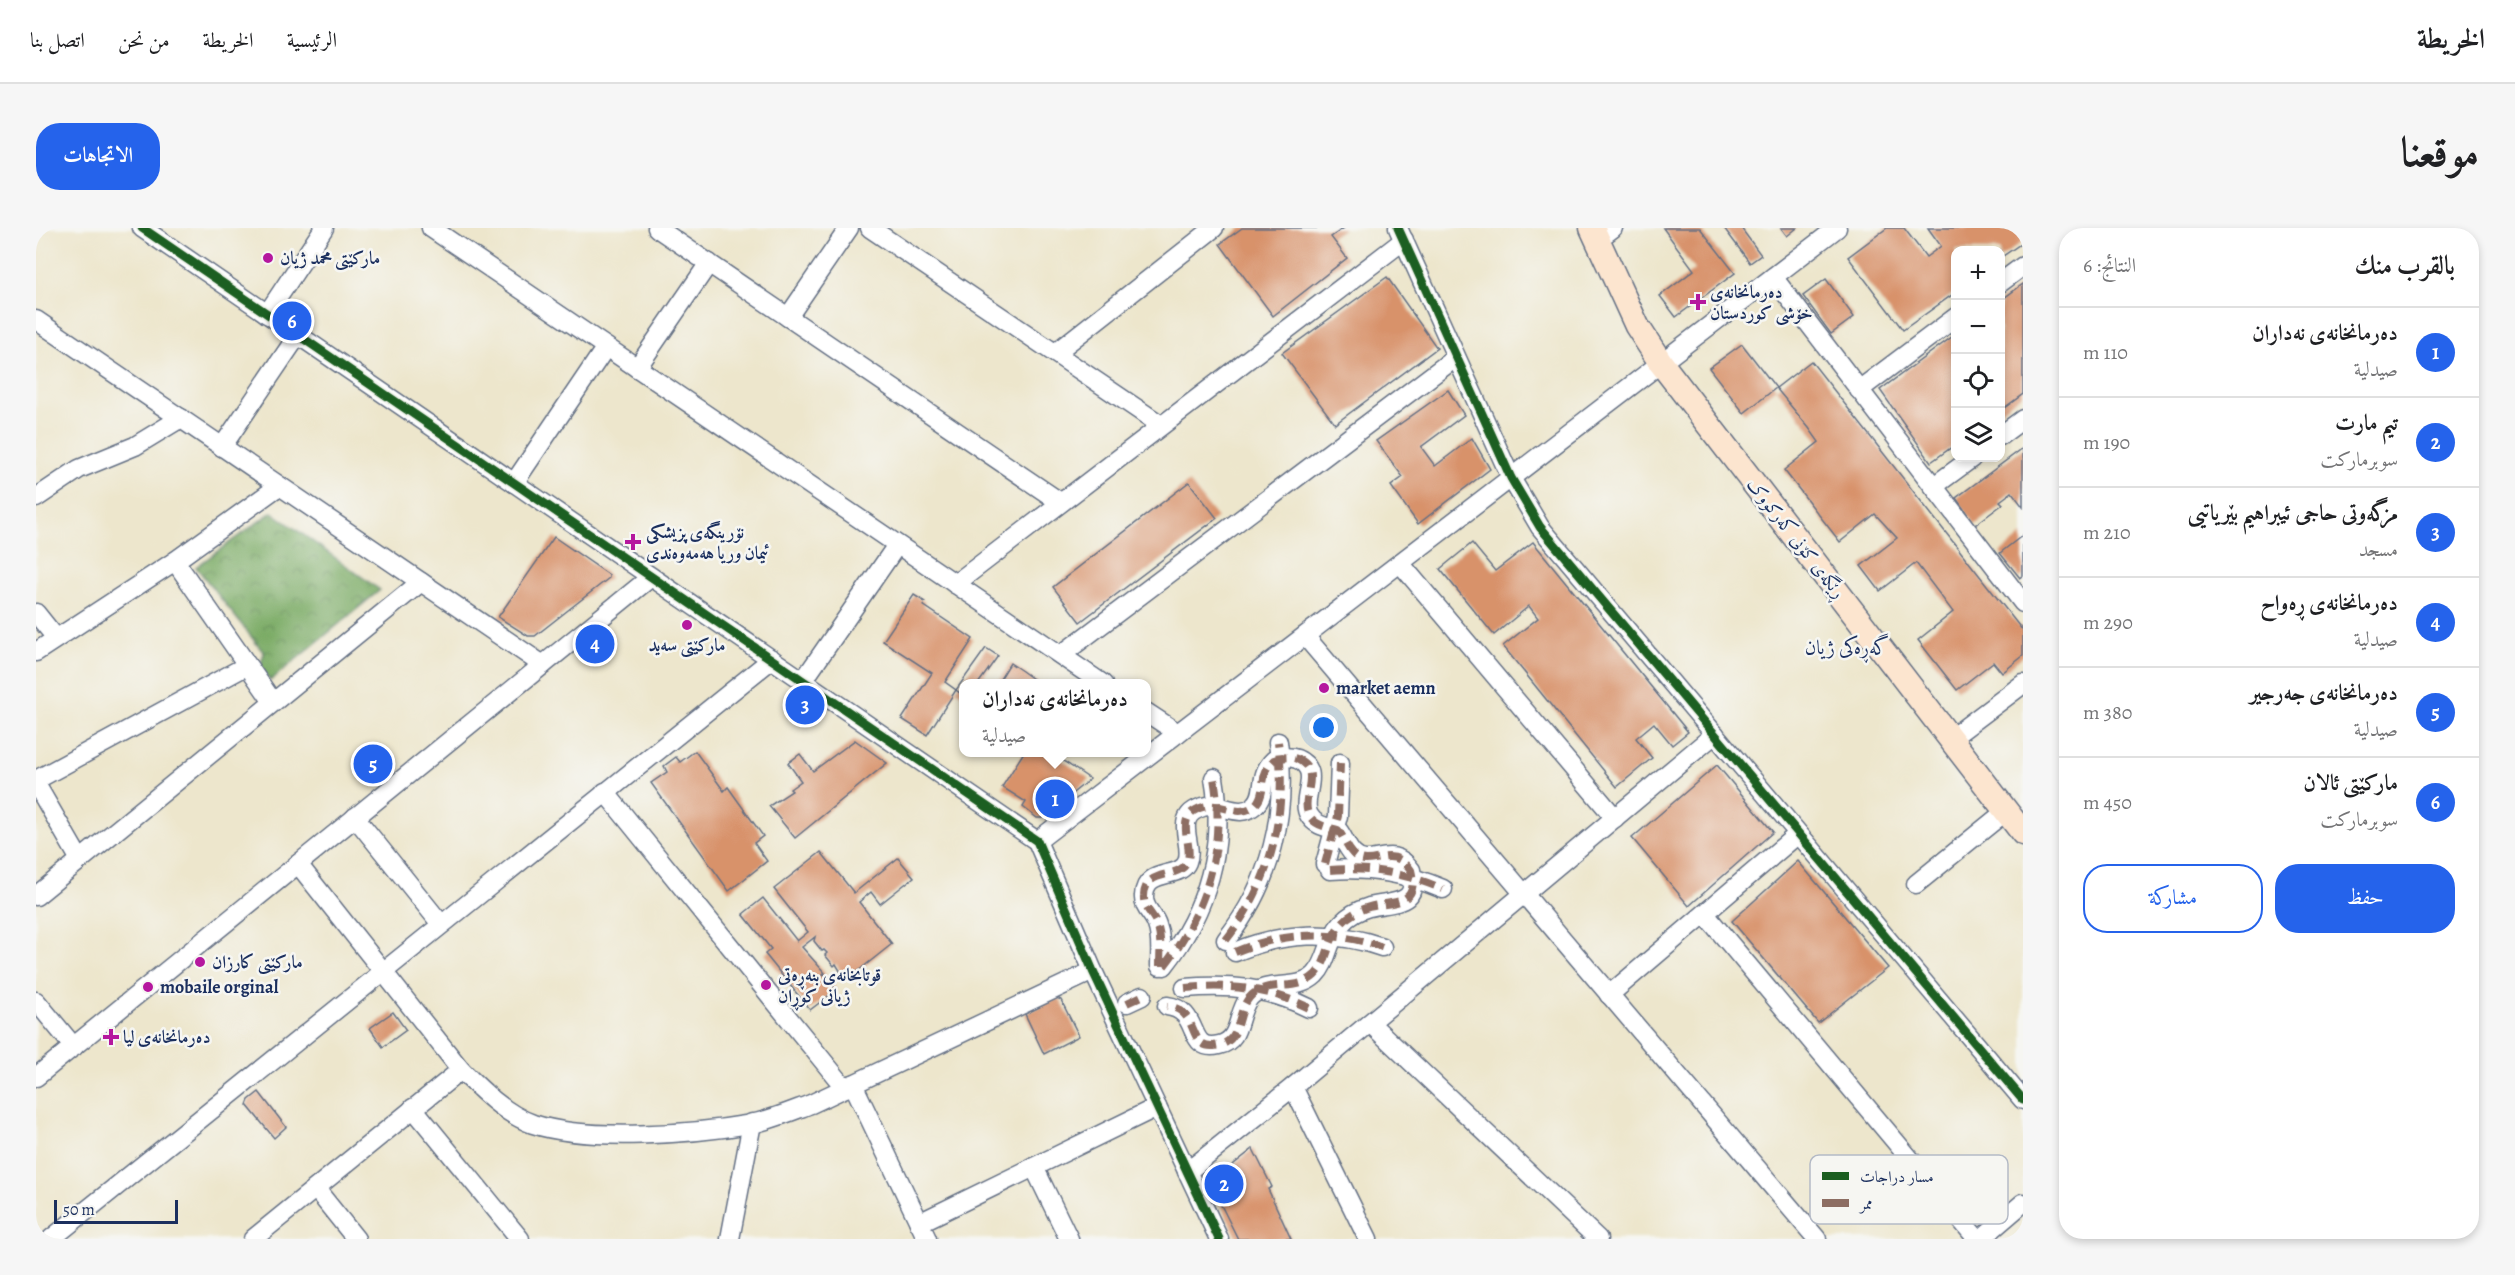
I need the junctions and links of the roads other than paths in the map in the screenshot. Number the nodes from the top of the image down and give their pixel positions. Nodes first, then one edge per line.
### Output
1 (142, 228) edge
2 (324, 228) edge
3 (431, 228) edge
4 (657, 228) edge
5 (849, 228) edge
6 (870, 228) edge
7 (1214, 228) edge
8 (1837, 228) edge
9 (1601, 232) edge
10 (1401, 234) edge
11 (709, 263) junction
12 (2023, 266) edge
13 (1773, 277) junction
14 (2005, 280) edge
15 (267, 314) junction
16 (788, 317) junction
17 (1951, 321) edge
18 (37, 322) edge
19 (298, 335) junction
20 (606, 347) junction
21 (1055, 353) junction
22 (1455, 358) junction
23 (1661, 363) junction
24 (637, 368) junction
25 (1859, 390) junction
26 (180, 418) junction
27 (2023, 419) edge
28 (1161, 425) junction
29 (2005, 433) edge
30 (222, 447) junction
31 (1967, 462) edge
32 (1511, 478) junction
33 (514, 483) junction
34 (279, 486) junction
35 (1934, 486) junction
36 (36, 498) edge
37 (1060, 502) junction
38 (897, 545) junction
39 (175, 561) junction
40 (1400, 563) junction
41 (651, 577) junction
42 (421, 582) junction
43 (955, 584) junction
44 (2023, 603) edge
45 (36, 613) edge
46 (1305, 636) junction
47 (56, 638) junction
48 (36, 652) edge
49 (1061, 656) junction
50 (772, 659) junction
51 (543, 665) junction
52 (246, 666) junction
53 (1096, 679) edge
54 (803, 681) junction
55 (2023, 684) edge
56 (273, 702) junction
57 (1151, 715) edge
58 (1178, 733) junction
59 (1715, 734) junction
60 (1950, 739) junction
61 (1279, 750) junction
62 (1151, 754) edge
63 (1146, 757) edge
64 (1340, 763) dead end
65 (1214, 777) dead end
66 (36, 782) edge
67 (605, 792) junction
68 (1218, 806) junction
69 (2006, 811) junction
70 (355, 818) junction
71 (1616, 818) junction
72 (1335, 829) junction
73 (2023, 833) edge
74 (1798, 834) junction
75 (1036, 841) junction
76 (80, 860) junction
77 (298, 864) junction
78 (1412, 877) junction
79 (1916, 884) dead end
80 (1443, 889) dead end
81 (1524, 894) junction
82 (36, 897) edge
83 (1705, 914) junction
84 (441, 924) junction
85 (1332, 936) junction
86 (1382, 947) dead end
87 (1093, 971) junction
88 (384, 972) junction
89 (1185, 988) dead end
90 (1259, 990) junction
91 (1609, 995) junction
92 (36, 1001) edge
93 (1167, 1006) dead end
94 (1309, 1008) dead end
95 (1370, 1023) junction
96 (74, 1047) junction
97 (461, 1070) junction
98 (36, 1077) edge
99 (849, 1086) junction
100 (1293, 1087) junction
101 (2023, 1100) edge
102 (1157, 1107) junction
103 (414, 1108) junction
104 (752, 1124) junction
105 (1908, 1155) edge
106 (1034, 1167) junction
107 (1187, 1172) junction
108 (316, 1189) junction
109 (2023, 1203) edge
110 (2008, 1215) edge
111 (1966, 1224) edge
112 (1997, 1224) edge
113 (923, 1231) edge
114 (51, 1239) edge
115 (254, 1239) edge
116 (356, 1239) edge
117 (520, 1239) edge
118 (730, 1239) edge
119 (1069, 1239) edge
120 (1219, 1239) edge
121 (1368, 1239) edge
122 (1598, 1239) edge
123 (1817, 1239) edge
124 (1979, 1239) edge

1 - 15 street
2 - 15 street
3 - 20 street
4 - 11 street
5 - 16 street
6 - 21 street
7 - 21 street
8 - 13 street
9 - 23 street, ڕێگەی کۆنی کەرکووک
10 - 22 street
10 - 28 street
11 - 16 street
11 - 24 street
12 - 14 street
13 - 23 street
13 - 25 street
15 - 19 street
16 - 37 street
17 - 25 street
18 - 26 street
19 - 30 street
19 - 33 street
20 - 24 street
20 - 33 street
21 - 28 street
22 - 32 street
22 - 49 street
23 - 32 street
23 - 60 street, ڕێگەی کۆنی کەرکووک
24 - 38 street
25 - 35 street
26 - 30 street
26 - 36 street
27 - 29 street
28 - 37 street
30 - 34 street
31 - 35 street
32 - 40 street
32 - 59 street
33 - 41 street
34 - 39 street
34 - 42 street
35 - 44 street
37 - 43 street
38 - 43 street
38 - 54 street
39 - 47 street
39 - 52 street
40 - 46 street
40 - 71 street
41 - 50 street
41 - 51 street
42 - 51 street
42 - 56 street
43 - 49 street
45 - 47 street
46 - 58 street
46 - 81 street
47 - 48 street
49 - 53 street
50 - 54 street
50 - 67 street
51 - 70 street
52 - 56 street
52 - 66 street
54 - 75 street
55 - 60 street
56 - 76 street
57 - 58 street
58 - 62 street
59 - 71 street
59 - 74 street
60 - 69 street, ڕێگەی کۆنی کەرکووک
61 - 68 street
61 - 72 street
61 - 85 street
63 - 75 street
64 - 72 street
65 - 68 street
66 - 76 street
67 - 84 street
67 - 99 street
68 - 68 street
69 - 73 street, ڕێگەی کۆنی کەرکووک
69 - 79 street
70 - 77 street
70 - 84 street
71 - 81 street
72 - 78 street
72 - 78 street
74 - 83 street
74 - 101 street
75 - 87 street
76 - 82 street
77 - 88 street
77 - 96 street
78 - 80 street
78 - 85 street
81 - 91 street
81 - 95 street
83 - 91 street
83 - 105 street
84 - 88 street
85 - 86 street
85 - 90 street
87 - 99 street
87 - 102 street
88 - 97 street
88 - 114 street
89 - 90 street
90 - 93 street
90 - 94 street
91 - 123 street
92 - 96 street
95 - 100 street
95 - 122 street
96 - 98 street
97 - 103 street
97 - 104 street
99 - 104 street
99 - 113 street
100 - 107 street
100 - 121 street
102 - 106 street
102 - 107 street
103 - 108 street
103 - 117 street
104 - 118 street
106 - 113 street
106 - 119 street
107 - 120 street
108 - 115 street
108 - 116 street
109 - 110 street
111 - 124 street
112 - 124 street

